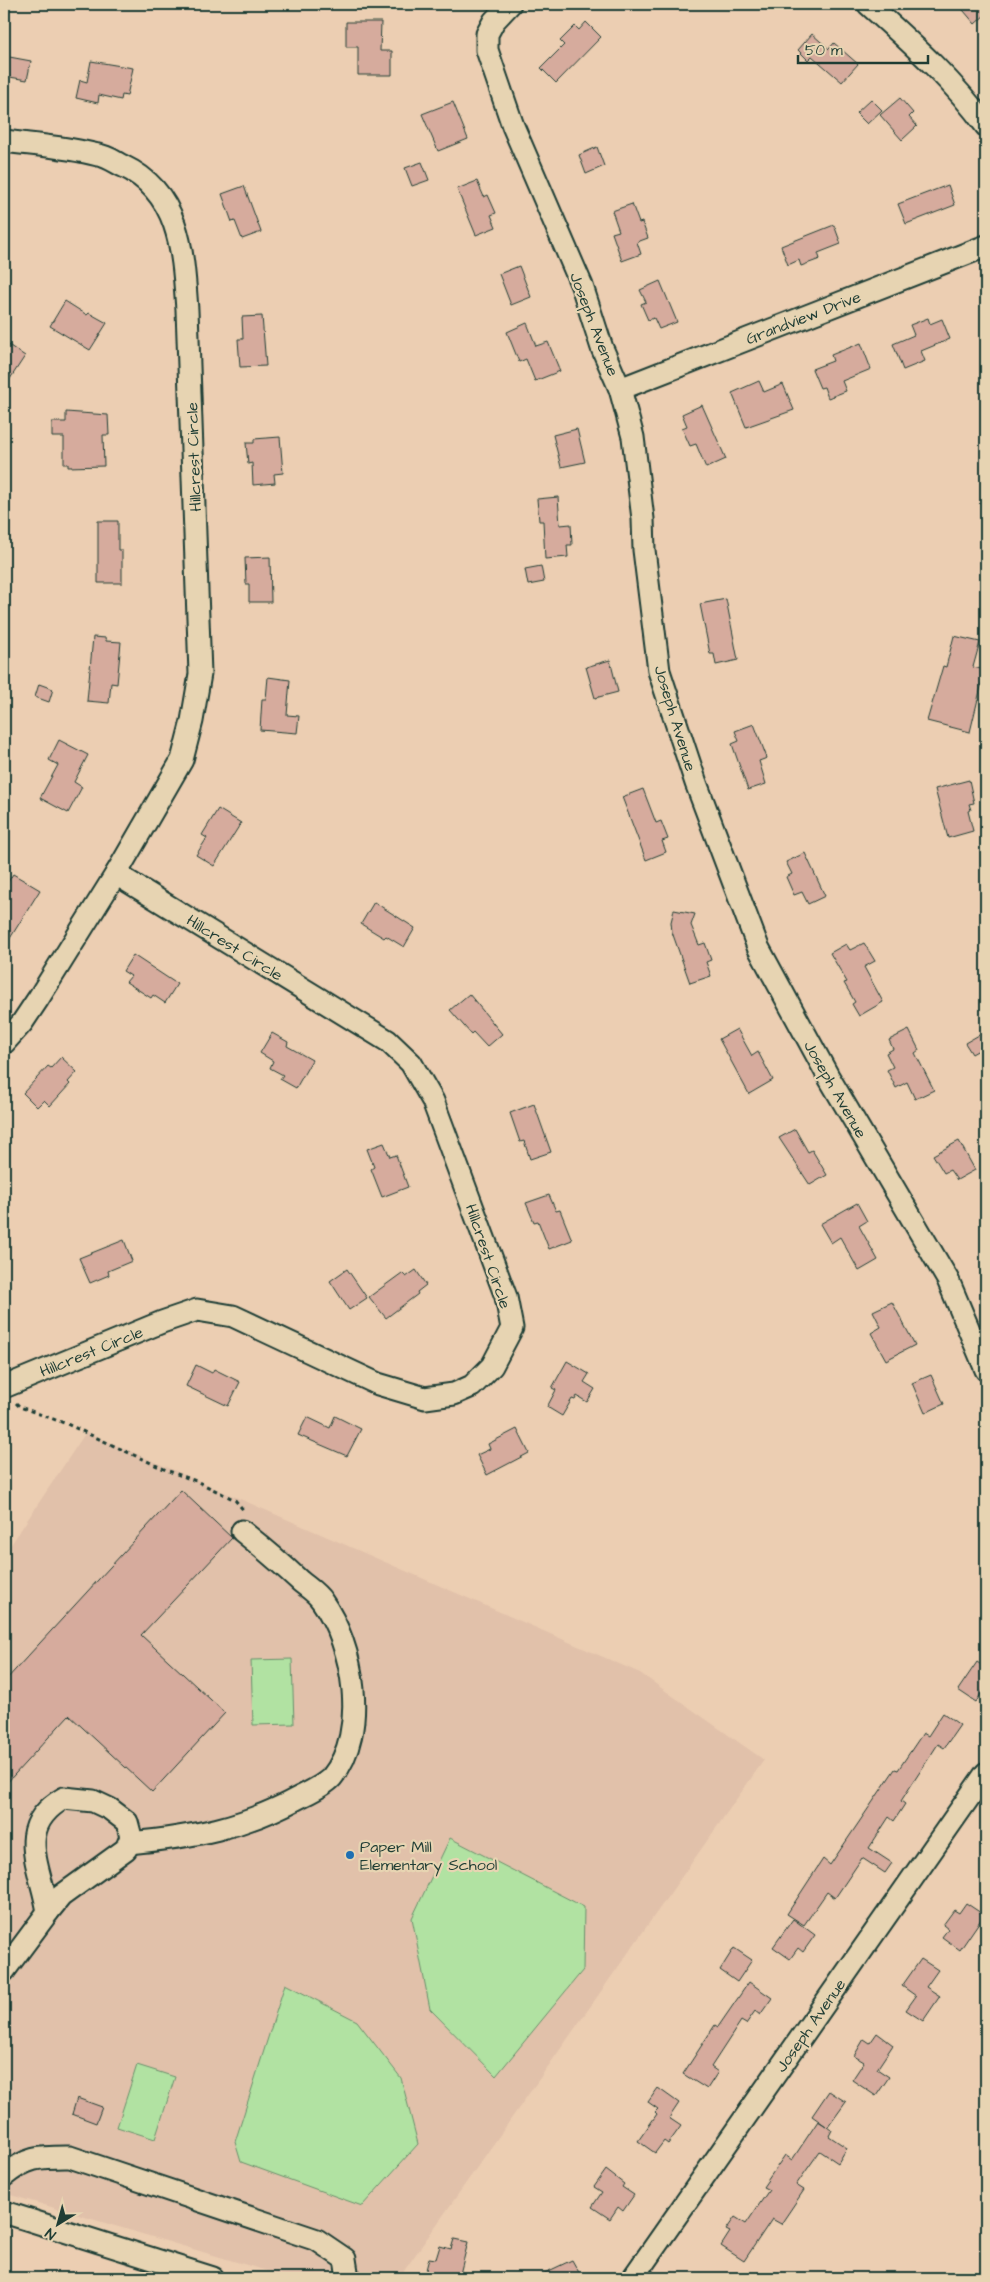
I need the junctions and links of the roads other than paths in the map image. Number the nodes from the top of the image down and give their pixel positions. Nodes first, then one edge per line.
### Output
1 (510, 4) edge
2 (868, 4) edge
3 (986, 126) edge
4 (4, 141) edge
5 (986, 246) edge
6 (620, 389) junction
7 (116, 874) junction
8 (4, 1043) edge
9 (986, 1370) edge
10 (9, 1394) edge
11 (242, 1531) road end
12 (986, 1772) edge
13 (129, 1843) junction
14 (48, 1912) junction
15 (4, 1971) edge
16 (4, 2176) edge
17 (4, 2212) edge
18 (165, 2271) edge
19 (213, 2278) edge
20 (348, 2278) edge
21 (633, 2278) edge

1 - 6 street, Joseph Avenue
2 - 3 street
4 - 7 street, Hillcrest Circle
5 - 6 street, Grandview Drive
6 - 9 street, Joseph Avenue
7 - 8 street, Hillcrest Circle
7 - 10 street, Hillcrest Circle
11 - 13 street
12 - 21 street, Joseph Avenue
13 - 14 street
13 - 14 street
14 - 15 street
16 - 20 street
17 - 18 street
18 - 19 street

